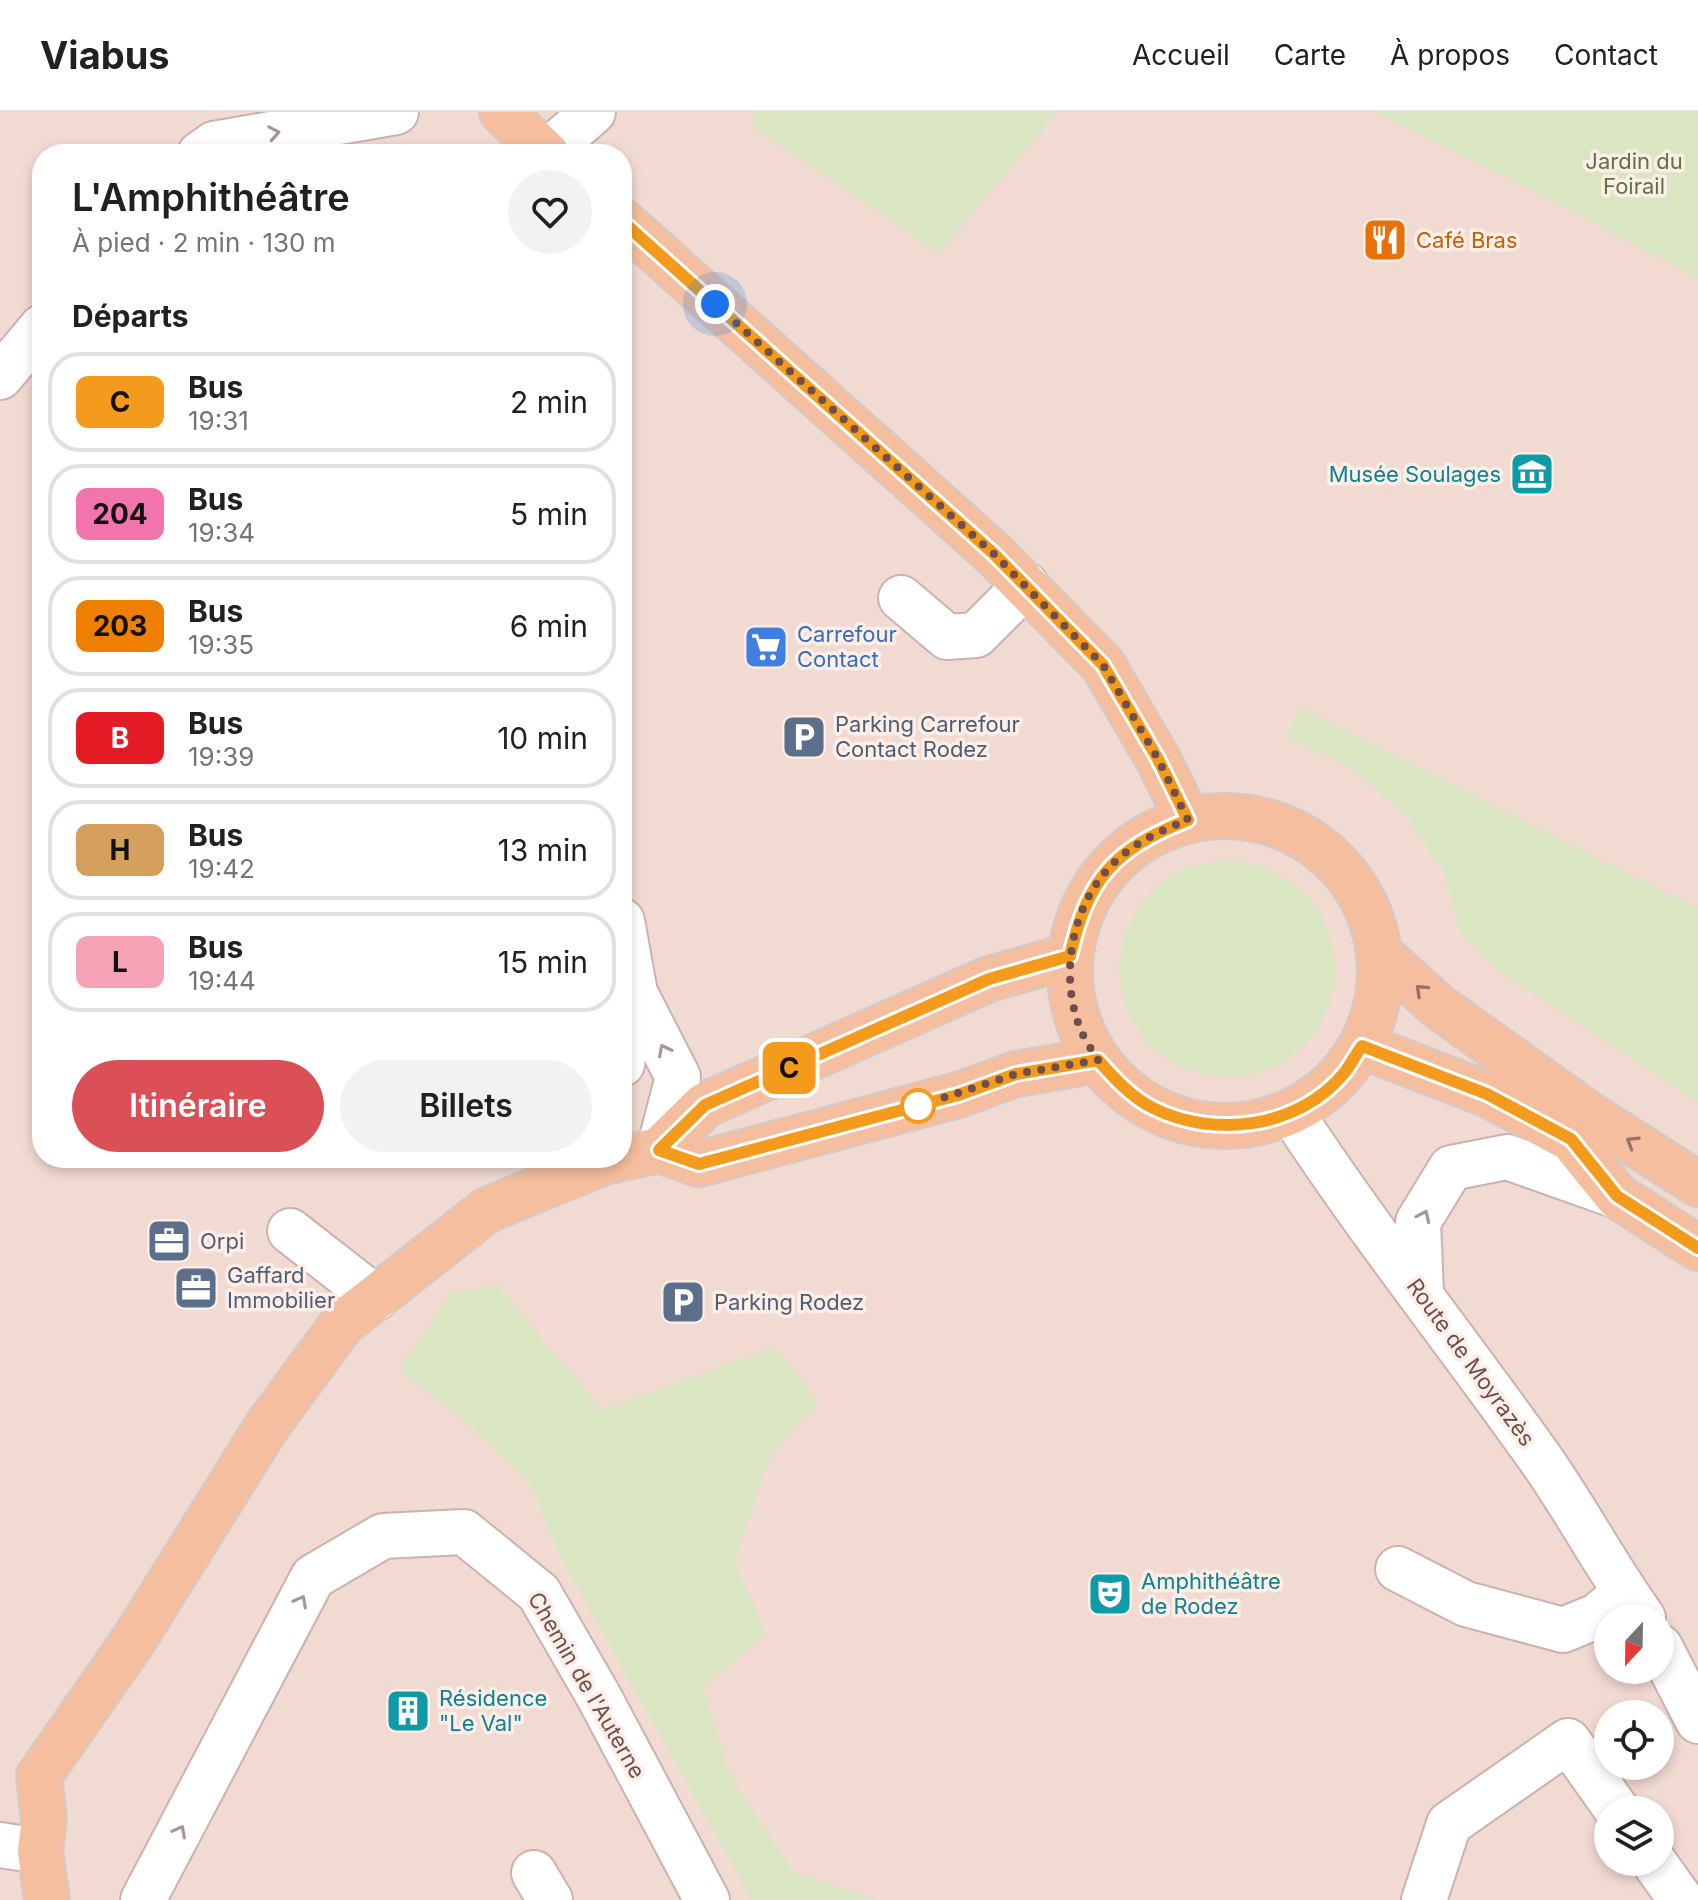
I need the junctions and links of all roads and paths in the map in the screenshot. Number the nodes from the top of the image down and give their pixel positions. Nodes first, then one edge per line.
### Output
1 (396, 112) edge
2 (502, 112) edge
3 (593, 112) edge
4 (349, 129) edge
5 (214, 144) edge
6 (536, 144) edge
7 (558, 144) edge
8 (632, 230) edge
9 (1026, 585) junction
10 (901, 598) dead end
11 (1188, 820) junction
12 (1379, 953) junction
13 (1070, 956) junction
14 (632, 975) edge
15 (635, 993) junction
16 (632, 1009) edge
17 (1362, 1046) junction
18 (1098, 1060) junction
19 (770, 1077) junction
20 (1291, 1112) junction
21 (758, 1149) junction
22 (659, 1150) junction
23 (632, 1155) edge
24 (585, 1168) edge
25 (1698, 1184) edge
26 (1617, 1196) junction
27 (290, 1231) dead end
28 (1698, 1248) edge
29 (1421, 1292) junction
30 (376, 1298) junction
31 (1398, 1569) dead end
32 (1633, 1604) edge
33 (1594, 1617) edge
34 (1674, 1674) edge
35 (1698, 1721) edge
36 (1607, 1796) edge
37 (28, 1838) edge
38 (1664, 1876) edge
39 (47, 1900) edge
40 (143, 1900) edge
41 (707, 1900) edge
42 (1424, 1900) edge
43 (1681, 1900) edge

1 - 4 street
2 - 6 main road
3 - 7 street
5 -> 4 street
8 - 9 main road
9 - 10 street
9 - 11 main road
11 - 12 main road
11 - 13 main road
12 - 17 main road
25 -> 12 main road
13 - 18 main road
13 - 19 main road
14 - 15 street
15 - 16 street
22 -> 15 street
17 - 20 main road
17 - 26 main road
18 - 20 main road
18 - 21 main road
19 - 21 main road
19 - 22 main road
20 - 29 street, Route de Moyrazès
21 - 22 main road
22 - 23 main road
24 - 30 main road
26 - 28 main road
29 -> 26 street
27 - 30 street
29 - 32 street, Route de Moyrazès
30 - 37 main road
31 - 33 street
34 - 35 street
36 - 42 street
37 - 39 main road
38 - 43 street
40 -> 41 street, Chemin de l'Auterne

